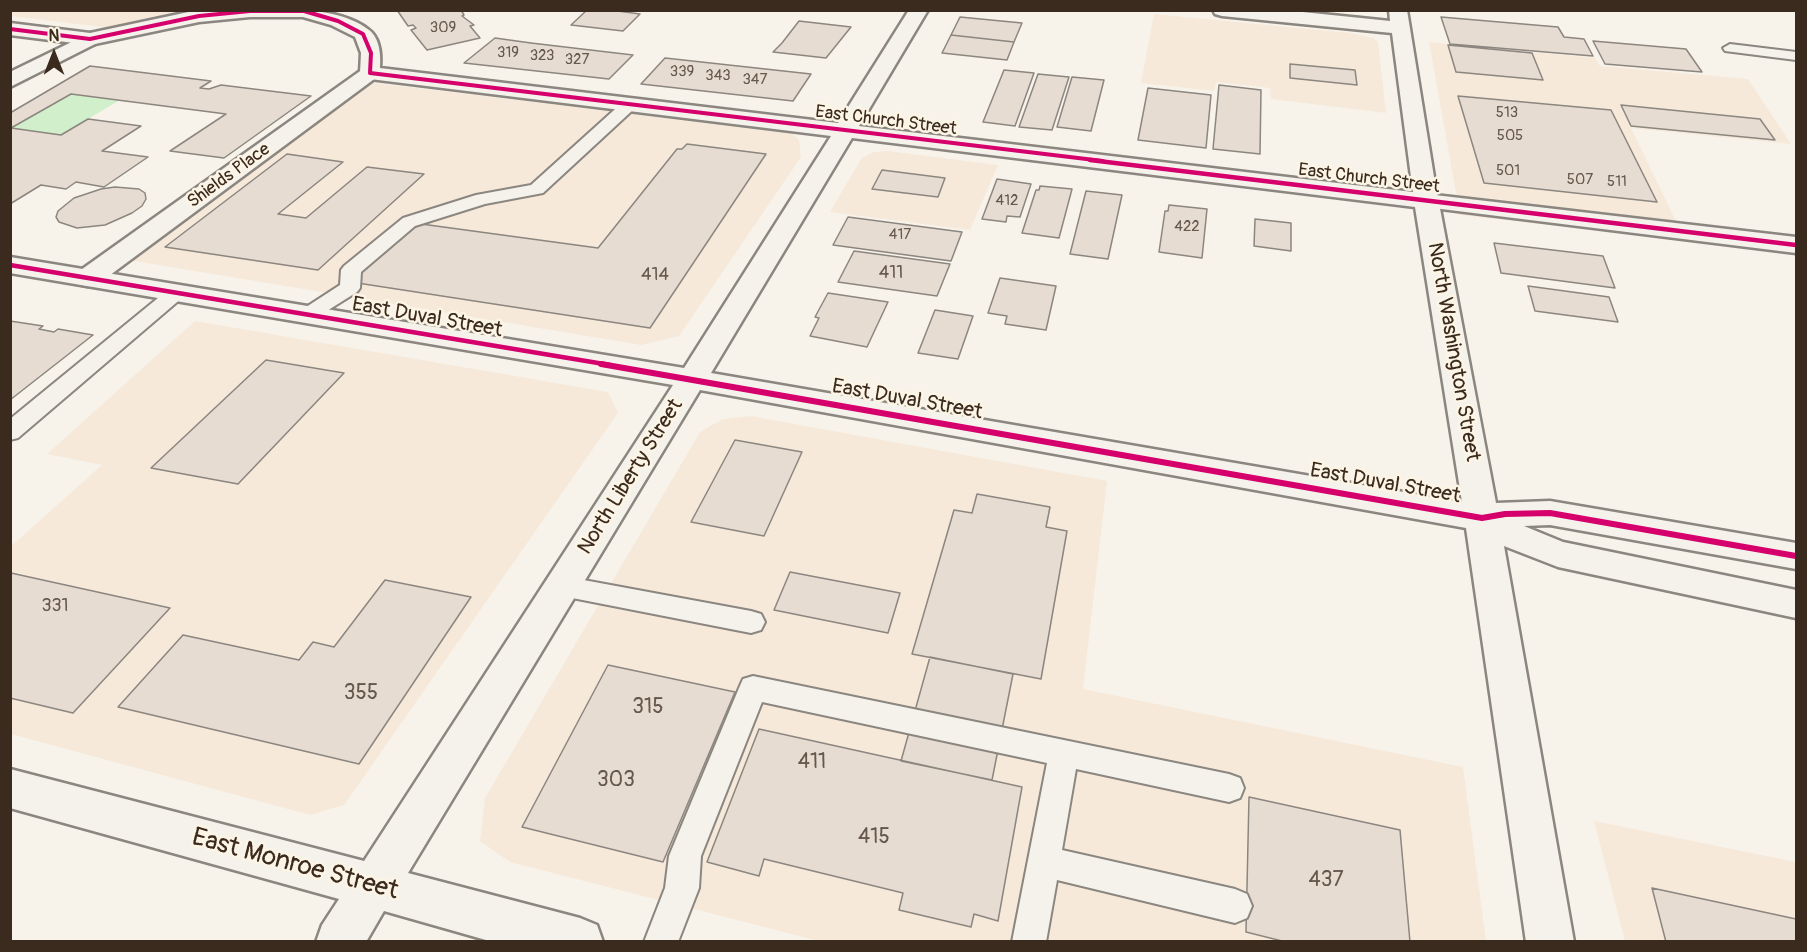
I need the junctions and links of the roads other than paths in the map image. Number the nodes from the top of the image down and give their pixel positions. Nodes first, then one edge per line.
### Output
1 (920, 10) edge
2 (1222, 10) edge
3 (304, 11) edge
4 (1399, 19) edge
5 (10, 29) edge
6 (90, 39) junction
7 (1730, 48) dead end
8 (1797, 56) edge
9 (370, 73) junction
10 (10, 81) edge
11 (629, 105) junction
12 (844, 131) junction
13 (1426, 201) junction
14 (1797, 245) edge
15 (10, 265) edge
16 (88, 278) junction
17 (176, 293) junction
18 (307, 315) junction
19 (692, 379) junction
20 (10, 432) edge
21 (1482, 518) junction
22 (1797, 556) edge
23 (562, 586) junction
24 (1797, 604) edge
25 (751, 622) dead end
26 (1064, 753) junction
27 (10, 788) edge
28 (1229, 788) dead end
29 (1044, 861) junction
30 (375, 886) junction
31 (1234, 906) dead end
32 (339, 942) edge
33 (580, 942) edge
34 (661, 942) edge
35 (1029, 942) edge
36 (1550, 942) edge

1 - 12 street, North Liberty Street
2 - 4 street
3 - 6 street
3 - 9 street
4 - 13 street, North Washington Street
5 - 6 street
6 - 10 street
7 - 8 lane
9 - 11 street, East Church Street
9 - 16 street, Shields Place
11 - 12 street, East Church Street
11 - 18 lane
12 - 13 street, East Church Street
12 - 19 street, North Liberty Street
13 - 14 street, East Church Street
13 - 21 street, North Washington Street
15 - 16 street, East Duval Street
16 - 17 street, East Duval Street
17 - 18 street, East Duval Street
17 - 20 lane
18 - 19 street, East Duval Street
19 - 21 street, East Duval Street
19 - 23 street, North Liberty Street
21 - 22 street, East Duval Street
21 - 24 street
21 - 36 street, North Washington Street
23 - 25 lane
23 - 30 street, North Liberty Street
26 - 28 lane
26 - 29 lane
26 - 34 lane
27 - 30 street, East Monroe Street
29 - 31 lane
29 - 35 lane
30 - 32 street, North Liberty Street
30 - 33 street, East Monroe Street

